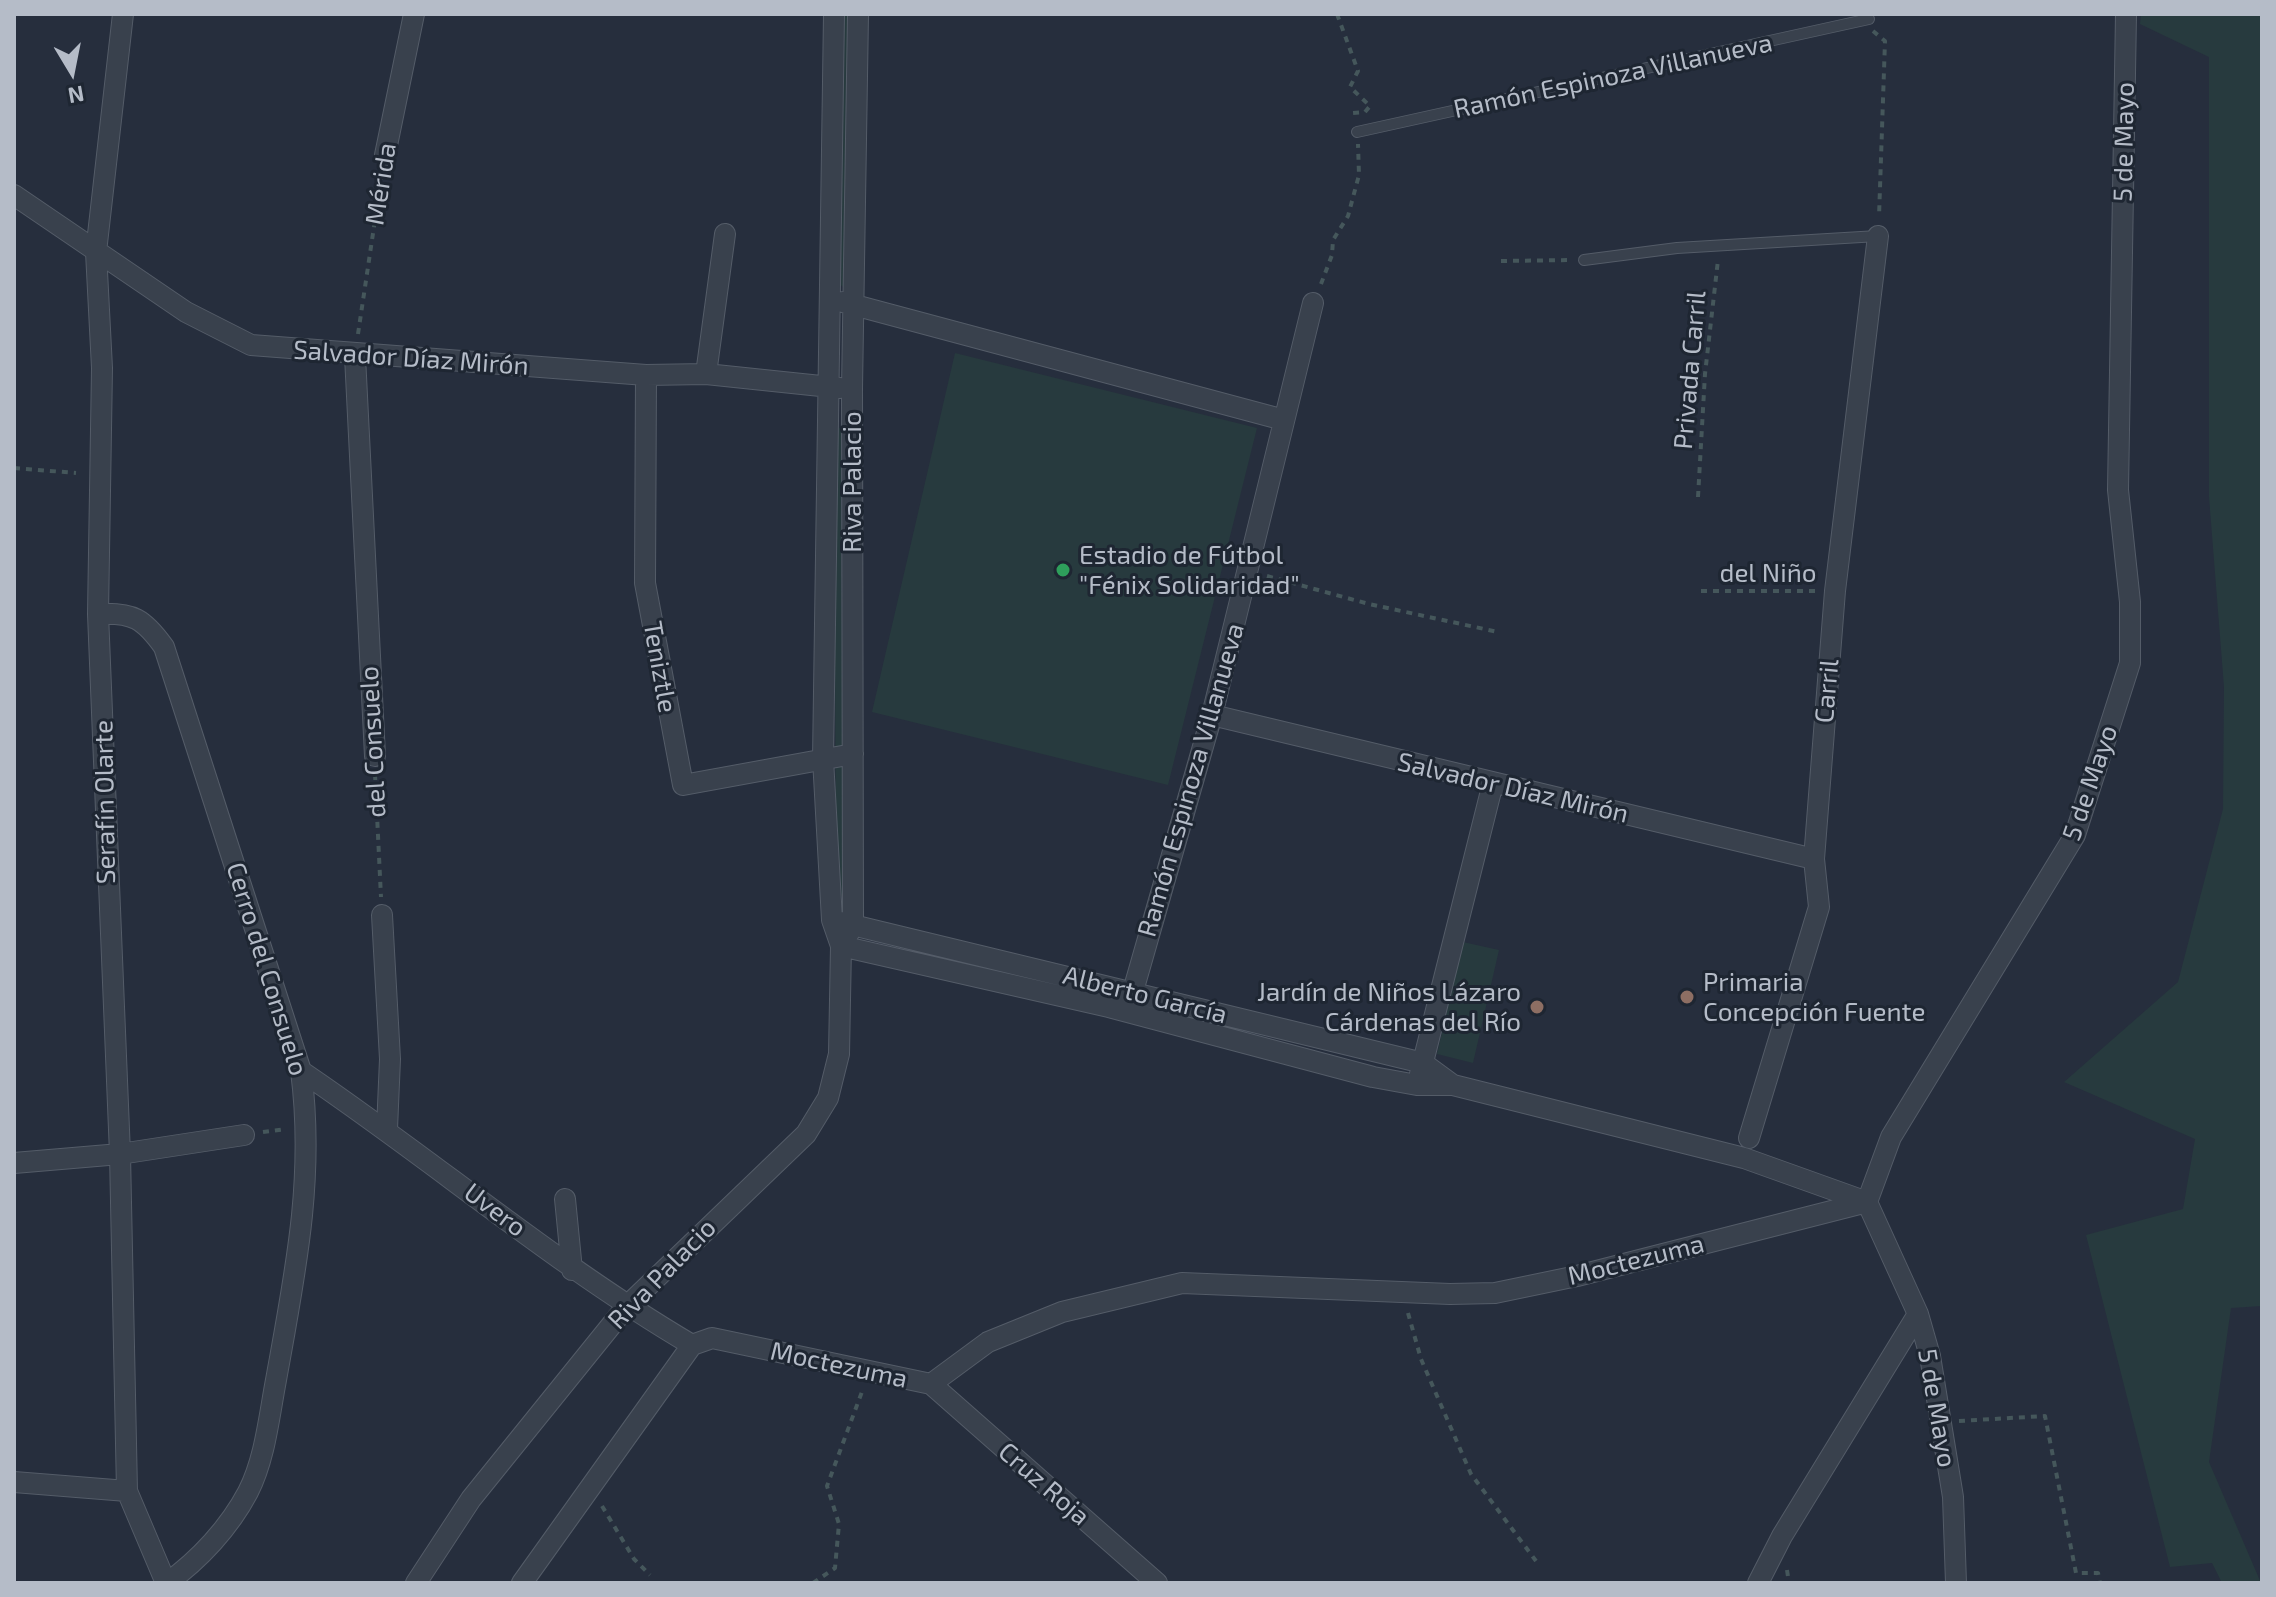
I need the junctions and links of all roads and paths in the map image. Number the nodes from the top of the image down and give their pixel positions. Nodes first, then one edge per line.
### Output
1 (123, 14) edge
2 (414, 14) edge
3 (834, 14) edge
4 (858, 14) edge
5 (1337, 14) edge
6 (2126, 14) edge
7 (1869, 19) joint
8 (1357, 132) junction
9 (385, 155) joint
10 (14, 195) edge
11 (725, 234) dead end
12 (1878, 236) junction
13 (1719, 245) junction
14 (96, 252) junction
15 (1584, 260) joint
16 (1501, 261) dead end
17 (830, 299) junction
18 (1313, 303) joint
19 (854, 305) junction
20 (355, 356) junction
21 (706, 374) junction
22 (646, 375) junction
23 (830, 387) junction
24 (852, 389) junction
25 (1284, 420) junction
26 (14, 468) edge
27 (76, 473) dead end
28 (1698, 497) dead end
29 (1249, 571) junction
30 (1701, 591) dead end
31 (1835, 591) junction
32 (98, 614) junction
33 (1498, 632) dead end
34 (1212, 715) junction
35 (853, 754) junction
36 (375, 756) joint
37 (823, 759) junction
38 (1493, 783) junction
39 (1814, 859) junction
40 (382, 915) joint
41 (832, 920) junction
42 (853, 926) junction
43 (841, 946) junction
44 (1132, 992) junction
45 (1127, 1012) junction
46 (1423, 1063) junction
47 (301, 1071) junction
48 (1417, 1085) junction
49 (1453, 1085) junction
50 (308, 1126) junction
51 (387, 1129) junction
52 (244, 1135) joint
53 (1749, 1138) dead end
54 (120, 1154) junction
55 (14, 1163) edge
56 (565, 1199) dead end
57 (1867, 1202) junction
58 (572, 1270) junction
59 (1402, 1292) junction
60 (626, 1307) junction
61 (1918, 1314) junction
62 (692, 1345) junction
63 (870, 1371) junction
64 (931, 1384) junction
65 (1941, 1423) junction
66 (14, 1482) edge
67 (127, 1491) junction
68 (590, 1492) junction
69 (1536, 1561) dead end
70 (650, 1575) dead end
71 (1959, 1577) edge
72 (167, 1583) edge
73 (416, 1583) edge
74 (522, 1583) edge
75 (813, 1583) edge
76 (1157, 1583) edge
77 (1758, 1583) edge
78 (2100, 1583) edge

1 - 14 street, Serafín Olarte
2 - 9 street, Mérida
3 - 17 street, Riva Palacio
4 - 19 street, Riva Palacio
5 - 8 path
6 - 57 street, 5 de Mayo
7 - 8 lane, Ramón Espinoza Villanueva
7 - 12 path
8 - 18 path
9 - 20 path, Mérida
10 - 14 street, Salvador Díaz Mirón
11 - 21 street
12 - 13 lane
12 - 31 street, Carril
13 - 15 lane
13 - 28 path, Privada Carril
14 - 20 street, Salvador Díaz Mirón
14 - 32 street, Serafín Olarte
15 - 16 path
17 - 19 street
17 - 23 street, Riva Palacio
18 - 25 street, Ramón Espinoza Villanueva
19 - 24 street, Riva Palacio
19 - 25 street
20 - 22 street, Salvador Díaz Mirón
20 - 36 street, del Consuelo
21 - 22 street, Salvador Díaz Mirón
21 - 23 street, Salvador Díaz Mirón
22 - 37 street, Teniztle
23 - 24 street, Salvador Díaz Mirón
23 - 37 street, Riva Palacio
24 - 35 street, Riva Palacio
25 - 29 street, Ramón Espinoza Villanueva
26 - 27 path
29 - 33 path
29 - 34 street, Ramón Espinoza Villanueva
30 - 31 path, del Niño
31 - 39 street, Carril
32 - 47 street, Cerro del Consuelo
32 - 54 street, Serafín Olarte
34 - 38 street, Salvador Díaz Mirón
34 - 44 street, Ramón Espinoza Villanueva
35 - 37 street, Teniztle
35 - 42 street, Riva Palacio
36 - 40 path, del Consuelo
37 - 41 street, Riva Palacio
38 - 39 street, Salvador Díaz Mirón
38 - 46 street
39 - 53 street, Carril
40 - 51 street
41 - 42 street, Alberto García
41 - 43 street, Riva Palacio
42 - 43 street, Riva Palacio
42 - 44 street, Alberto García
43 - 45 street, Alberto García
43 - 60 street, Riva Palacio
44 - 45 street, Ramón Espinoza Villanueva
44 - 46 street, Alberto García
45 - 48 street, Alberto García
46 - 48 street
46 - 49 street, Alberto García
47 - 50 street, Cerro del Consuelo
47 - 51 street, Uvero
48 - 49 street, Alberto García
49 - 57 street, Alberto García
50 - 52 path
50 - 72 street, Cerro del Consuelo
51 - 58 street, Uvero
52 - 54 street
54 - 55 street
54 - 67 street, Serafín Olarte
56 - 58 street
57 - 59 street, Moctezuma
57 - 61 street, 5 de Mayo
58 - 60 street, Uvero
59 - 64 street, Moctezuma
59 - 69 path
60 - 62 street, Uvero
60 - 73 street, Riva Palacio
61 - 65 street, 5 de Mayo
61 - 77 street
62 - 63 street, Moctezuma
62 - 68 street
63 - 64 street, Moctezuma
63 - 75 path
64 - 76 street, Cruz Roja
65 - 71 street, 5 de Mayo
65 - 78 path
66 - 67 street
67 - 72 street, Serafín Olarte
68 - 70 path
68 - 74 street

